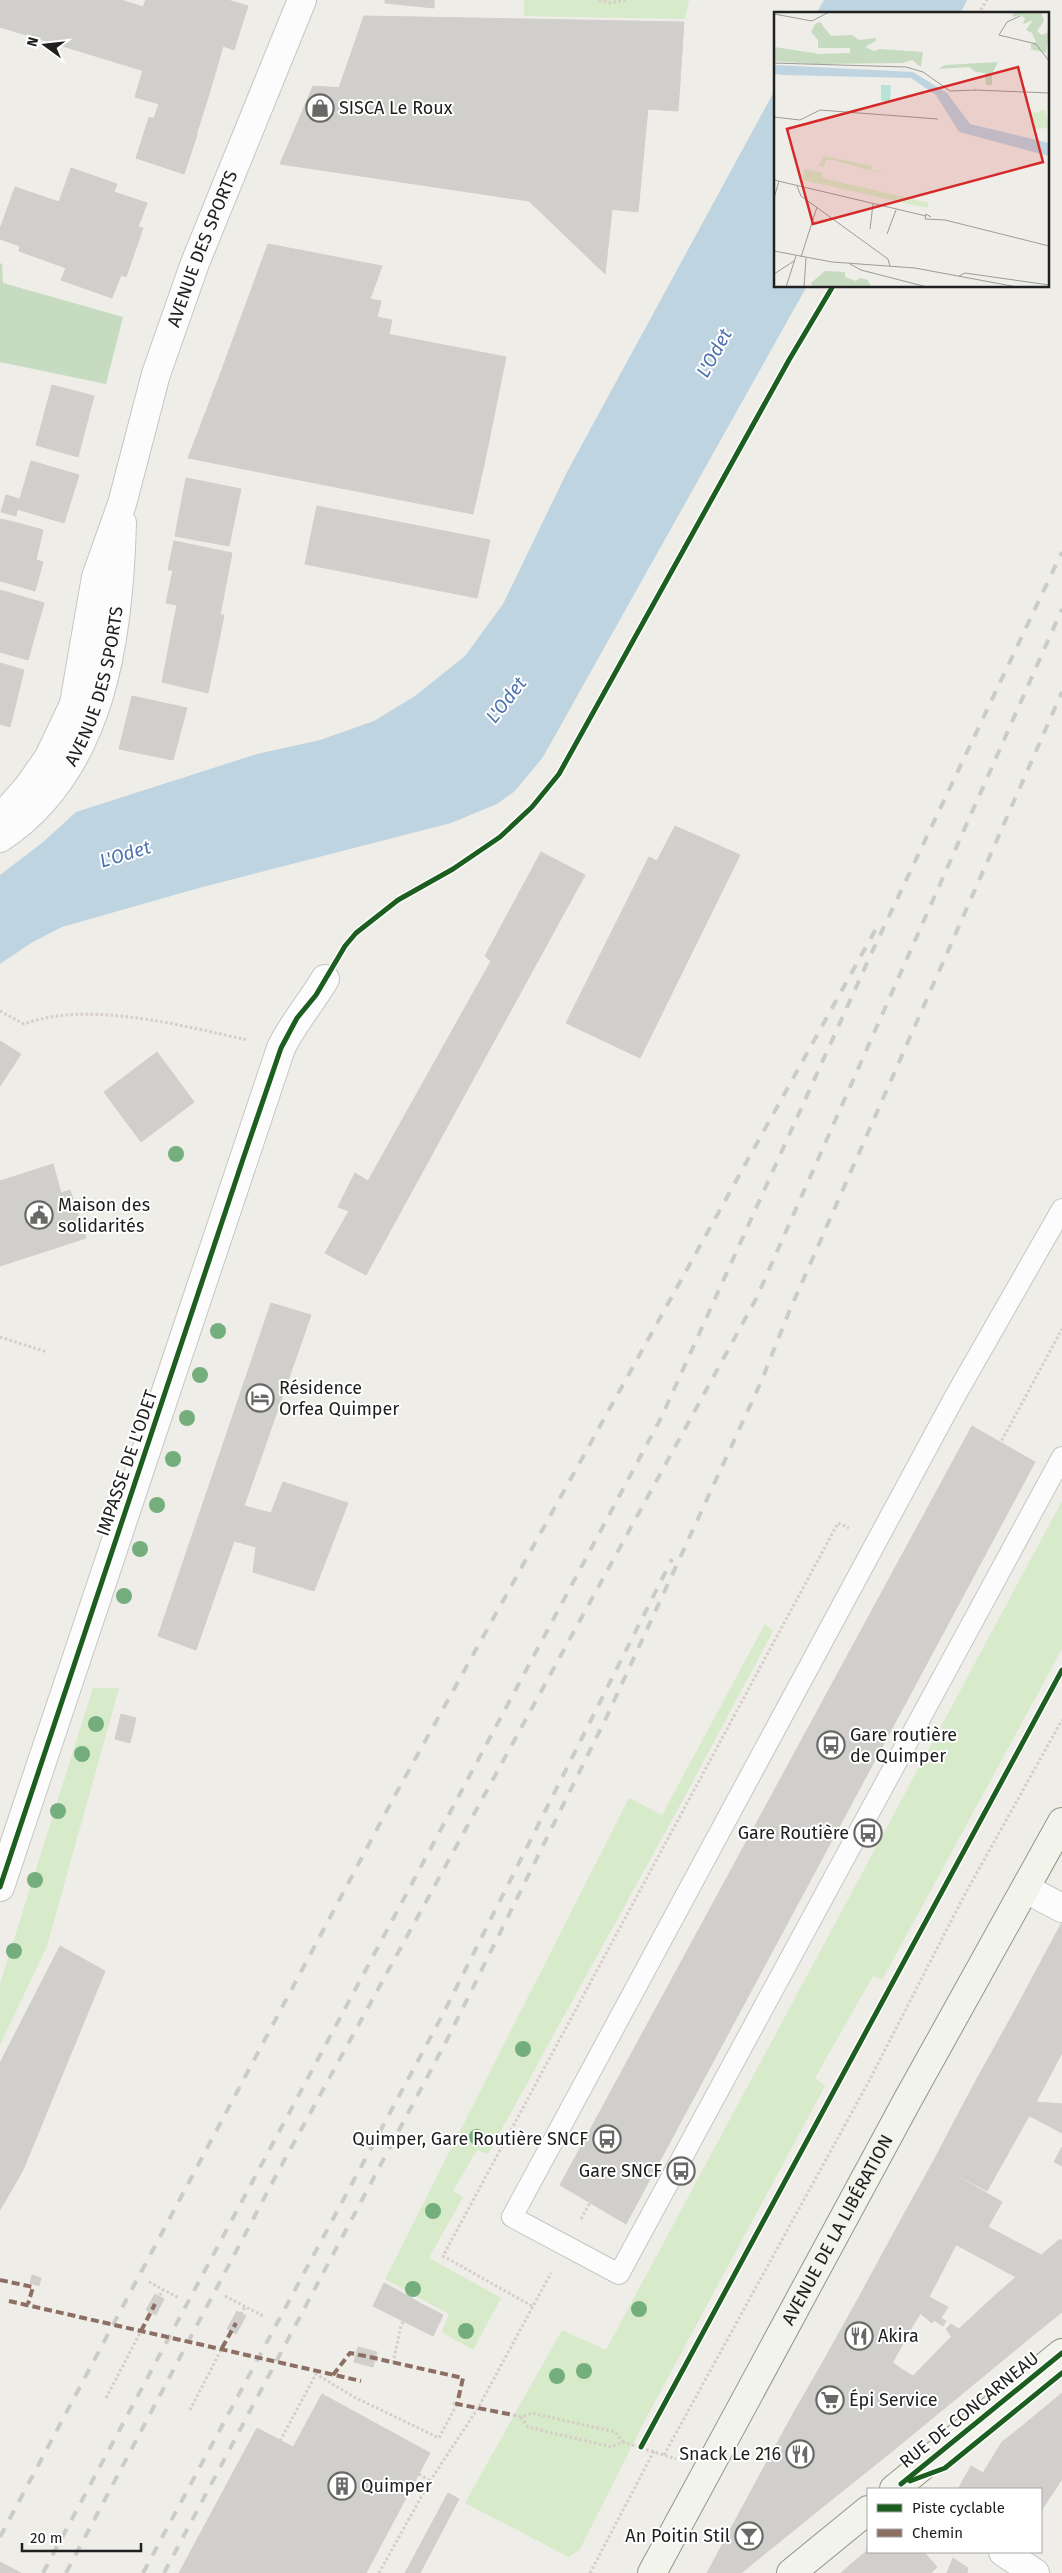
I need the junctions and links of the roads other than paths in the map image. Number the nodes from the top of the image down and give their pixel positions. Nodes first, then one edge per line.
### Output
1 (302, 0) edge
2 (122, 504) junction
3 (0, 819) edge
4 (0, 838) edge
5 (325, 979) road end
6 (1062, 1209) edge
7 (1062, 1457) edge
8 (1062, 1822) edge
9 (0, 1887) edge
10 (1026, 1889) junction
11 (1062, 1908) edge
12 (1062, 2353) edge
13 (901, 2488) edge
14 (867, 2511) edge
15 (1005, 2553) edge
16 (652, 2573) edge
17 (790, 2573) edge
18 (1035, 2573) edge

1 - 2 street, AVENUE DES SPORTS
2 - 3 street, AVENUE DES SPORTS
2 - 4 street, AVENUE DES SPORTS
5 - 9 street, IMPASSE DE L'ODET
6 - 7 lane
8 - 10 main road, AVENUE DE LA LIBÉRATION
10 - 11 street
10 - 16 main road, AVENUE DE LA LIBÉRATION
12 - 13 main road, RUE DE CONCARNEAU
14 - 17 main road
15 - 18 street

